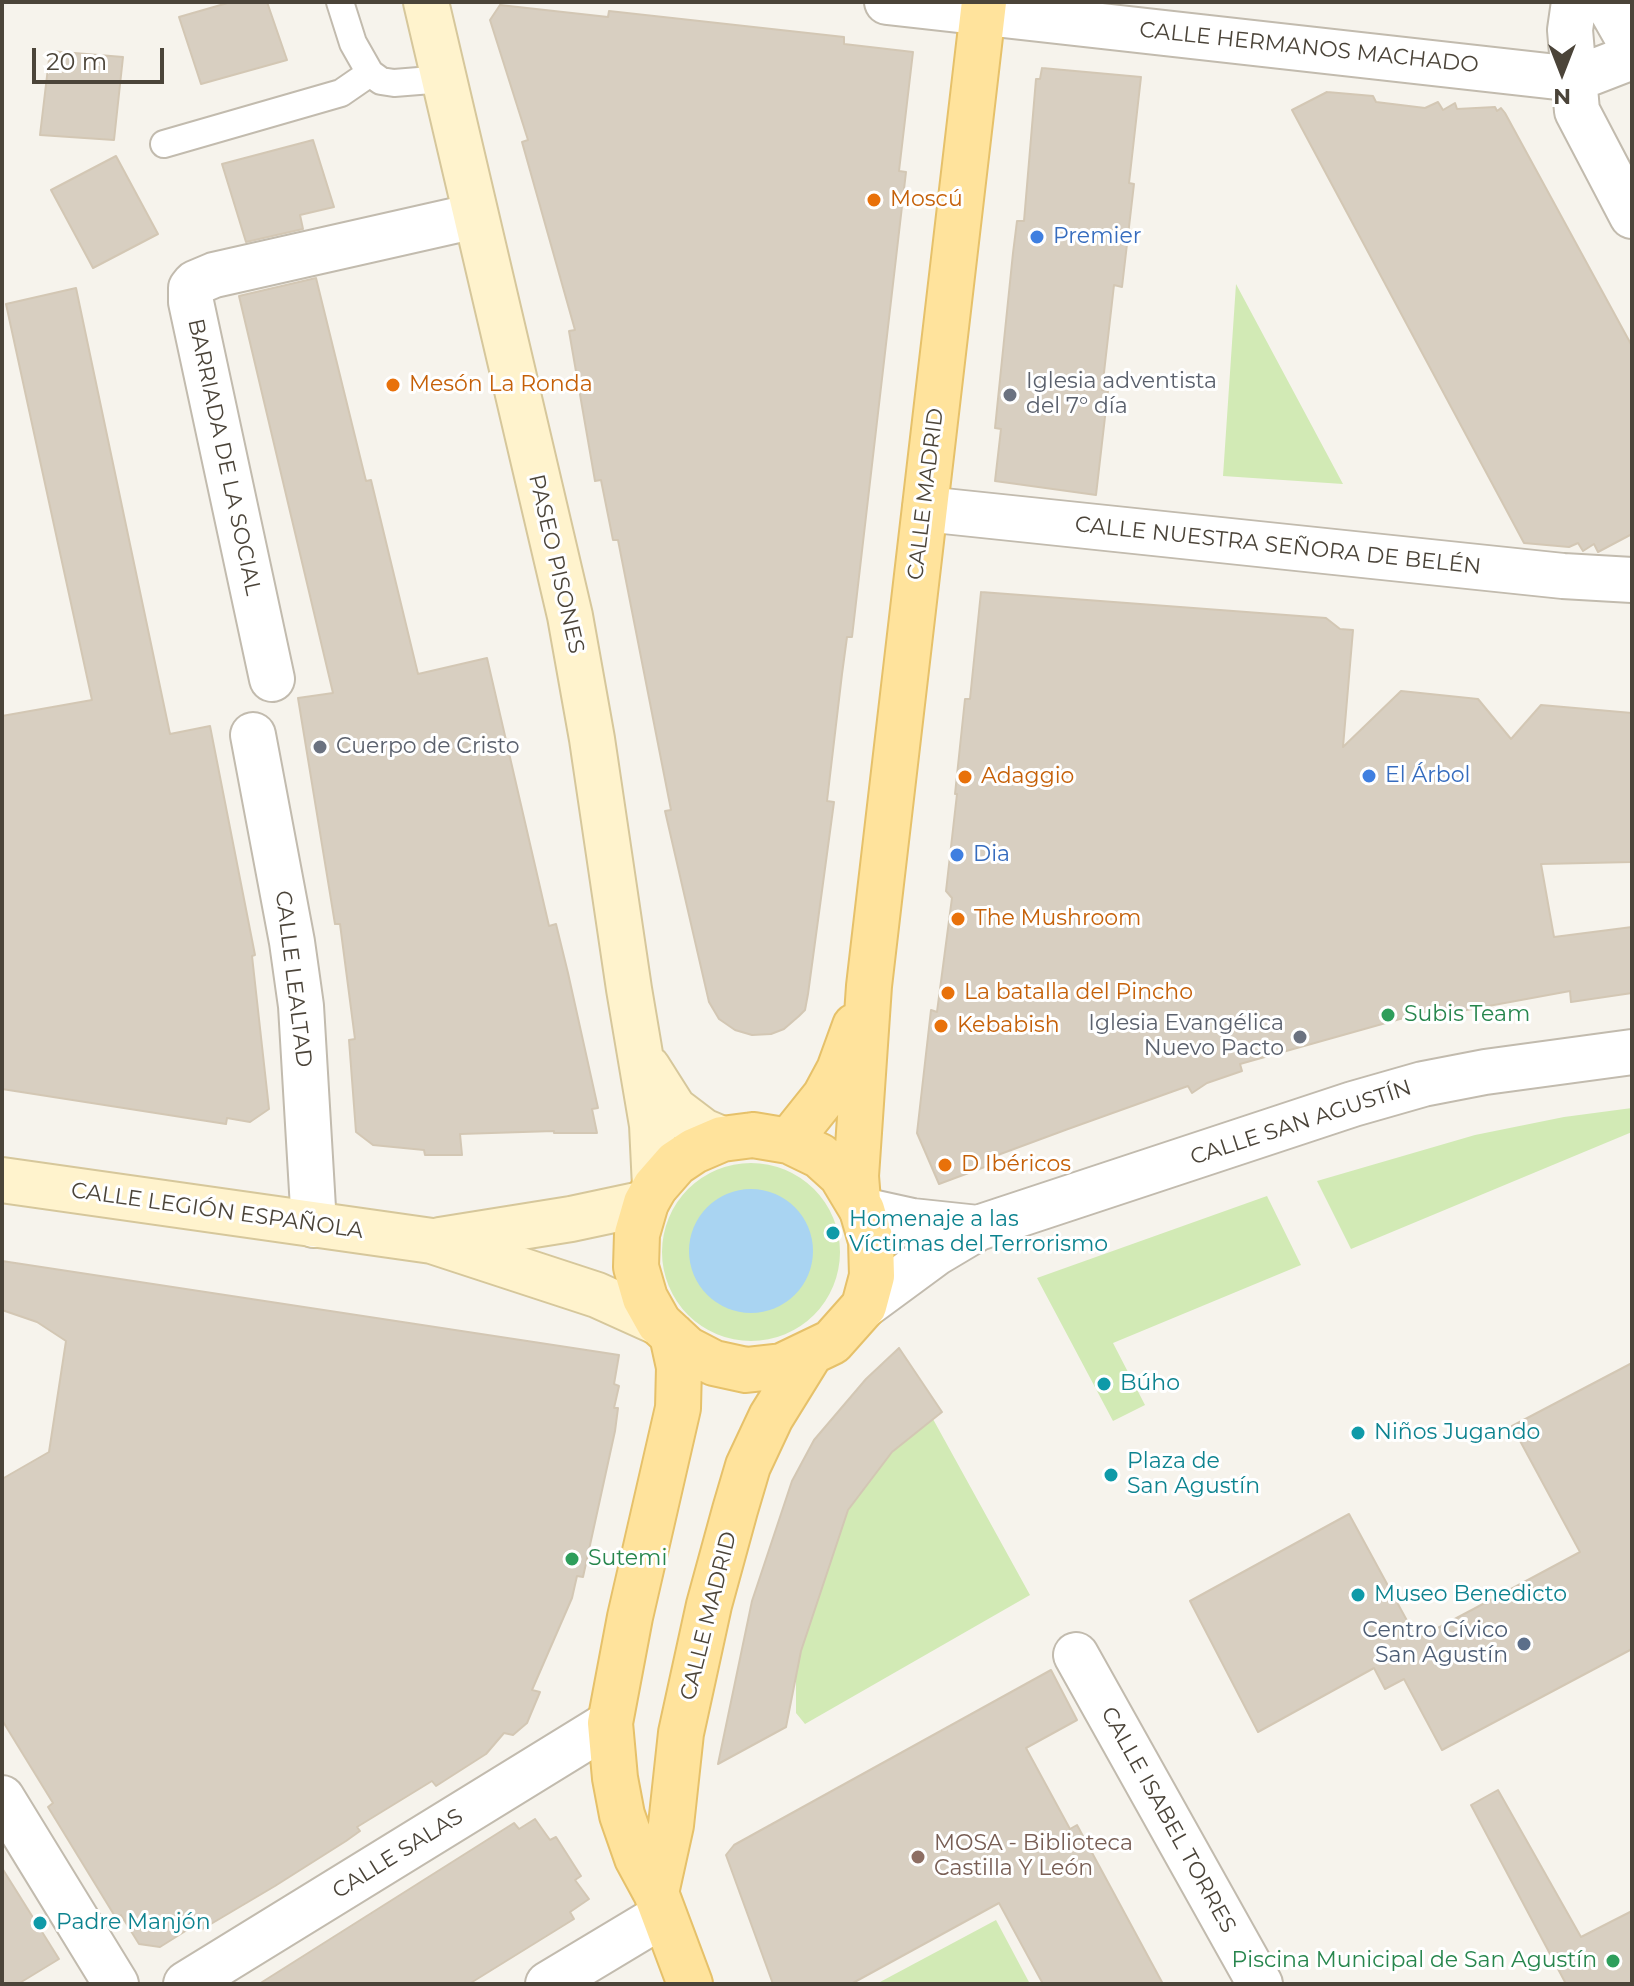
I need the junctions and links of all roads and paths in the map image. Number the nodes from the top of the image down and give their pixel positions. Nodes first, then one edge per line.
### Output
1 (340, 2) edge
2 (426, 2) edge
3 (887, 2) edge
4 (1574, 2) edge
5 (1607, 2) edge
6 (984, 7) edge
7 (1632, 46) edge
8 (1632, 57) edge
9 (370, 73) junction
10 (444, 79) junction
11 (1575, 79) junction
12 (164, 144) dead end
13 (475, 216) junction
14 (1632, 216) edge
15 (925, 509) junction
16 (1632, 580) edge
17 (272, 679) dead end
18 (253, 735) dead end
19 (869, 986) junction
20 (1632, 1052) edge
21 (640, 1055) junction
22 (722, 1139) junction
23 (789, 1141) junction
24 (2, 1180) edge
25 (651, 1195) junction
26 (860, 1205) junction
27 (314, 1225) junction
28 (978, 1228) junction
29 (432, 1241) junction
30 (864, 1306) junction
31 (666, 1329) junction
32 (810, 1354) junction
33 (1076, 1655) dead end
34 (610, 1723) junction
35 (2, 1798) edge
36 (659, 1904) junction
37 (116, 1984) edge
38 (186, 1984) edge
39 (548, 1984) edge
40 (690, 1984) edge
41 (1260, 1984) edge

1 - 9 lane
2 - 10 main road, PASEO PISONES
3 - 6 street, CALLE HERMANOS MACHADO
4 - 11 street
5 - 7 street
6 - 11 street, CALLE HERMANOS MACHADO
6 - 15 main road, CALLE MADRID
8 - 11 street, CALLE HERMANOS MACHADO
9 - 10 lane
9 - 12 lane
10 - 13 main road, PASEO PISONES
11 - 14 street
13 - 17 street, BARRIADA DE LA SOCIAL
13 - 21 main road, PASEO PISONES
15 - 16 street, CALLE NUESTRA SEÑORA DE BELÉN
15 - 19 main road, CALLE MADRID
18 - 27 street, CALLE LEALTAD
19 - 23 main road, CALLE MADRID
19 - 26 main road, CALLE MADRID
20 - 28 street, CALLE SAN AGUSTÍN
21 - 22 main road, PASEO PISONES
21 - 25 main road, PASEO PISONES
22 - 23 main road
22 - 25 main road
23 - 26 main road
24 - 27 main road, CALLE LEGIÓN ESPAÑOLA
25 - 29 main road, CALLE LEGIÓN ESPAÑOLA
25 - 31 main road
26 - 28 street, CALLE SAN AGUSTÍN
26 - 30 main road
27 - 29 main road, CALLE LEGIÓN ESPAÑOLA
28 - 30 street, CALLE SAN AGUSTÍN
29 - 31 main road, CALLE LEGIÓN ESPAÑOLA
30 - 32 main road
31 - 32 main road
31 - 34 main road
32 - 36 main road, CALLE MADRID
33 - 41 street, CALLE ISABEL TORRES
34 - 36 main road
34 - 38 street, CALLE SALAS
35 - 37 street
36 - 39 street
36 - 40 main road

